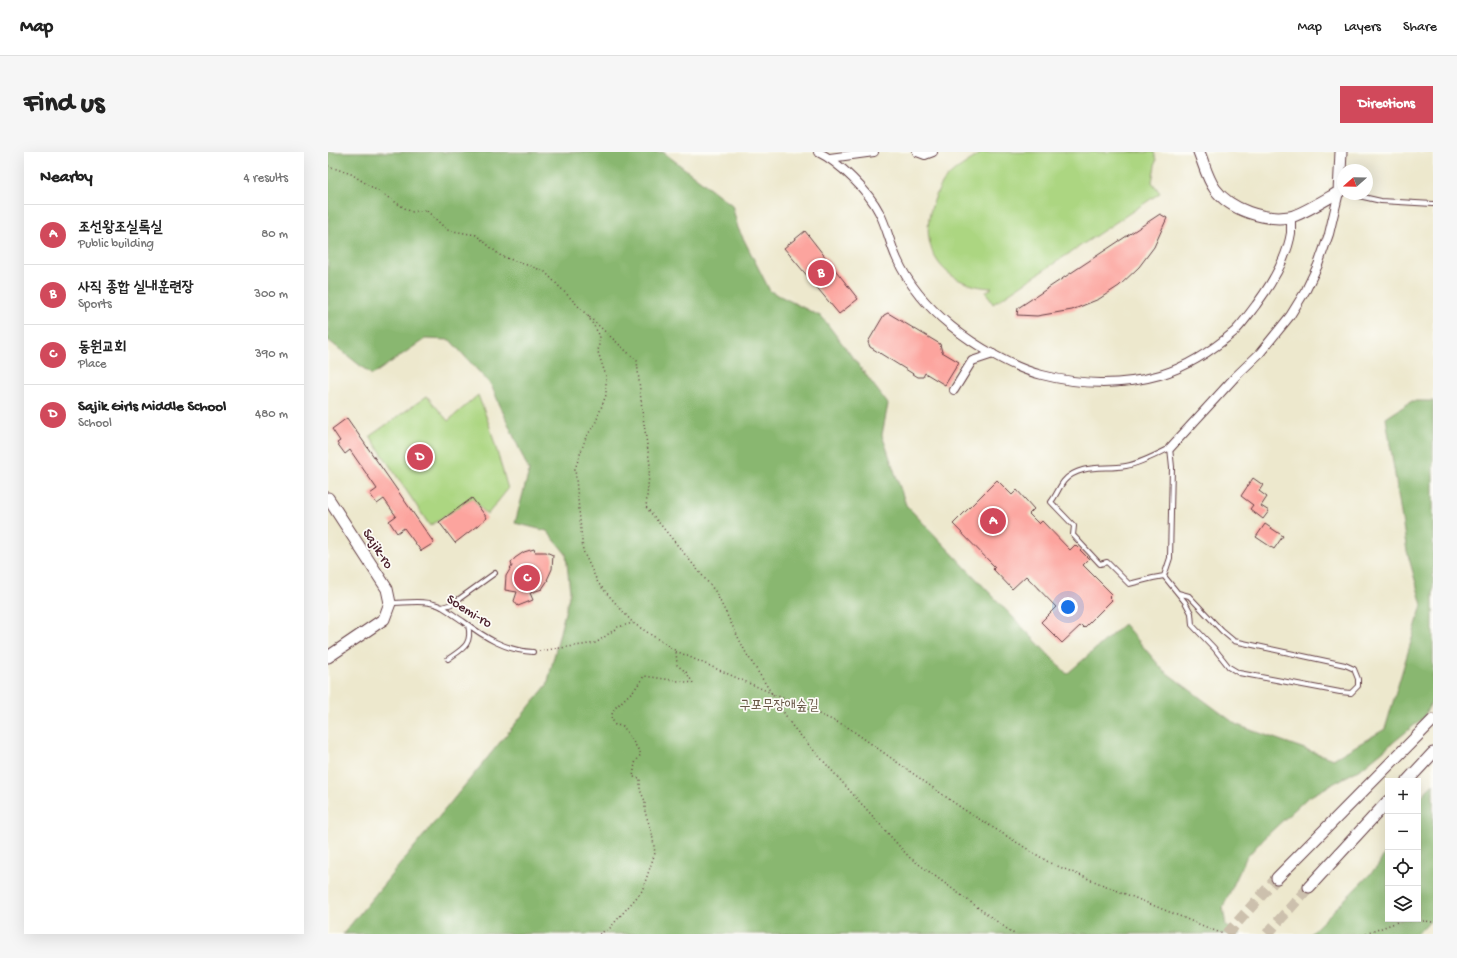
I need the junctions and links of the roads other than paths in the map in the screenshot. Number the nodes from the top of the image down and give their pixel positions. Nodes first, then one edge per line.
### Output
1 (818, 152) edge
2 (874, 152) edge
3 (917, 152) edge
4 (933, 152) edge
5 (1199, 152) edge
6 (1341, 152) edge
7 (830, 158) junction
8 (1341, 164) edge
9 (1337, 194) edge
10 (1373, 199) edge
11 (1339, 200) edge
12 (1433, 204) edge
13 (1291, 217) junction
14 (993, 354) junction
15 (954, 390) dead end
16 (1170, 448) junction
17 (328, 498) edge
18 (495, 573) dead end
19 (1164, 576) junction
20 (1178, 593) junction
21 (390, 603) junction
22 (442, 607) junction
23 (468, 625) junction
24 (533, 652) road end
25 (328, 656) edge
26 (448, 659) dead end
27 (1433, 720) edge
28 (1433, 753) edge
29 (1410, 778) edge
30 (1385, 804) edge
31 (1277, 878) tunnel mouth
32 (1309, 887) tunnel mouth

1 - 7 street
2 - 7 street
3 - 4 street
5 - 13 main road
6 - 8 main road
7 - 14 street
9 - 13 main road
10 - 12 lane
11 - 16 street
13 - 14 street
14 - 15 street
16 - 19 lane
16 - 19 lane
17 - 21 main road, Sajik-ro
18 - 22 lane
19 - 20 lane
20 - 20 lane
21 - 22 lane, Soemi-ro
21 - 25 main road
22 - 23 lane, Soemi-ro
23 - 24 lane, Soemi-ro
23 - 26 lane
27 - 31 main road
28 - 29 main road
30 - 32 main road

